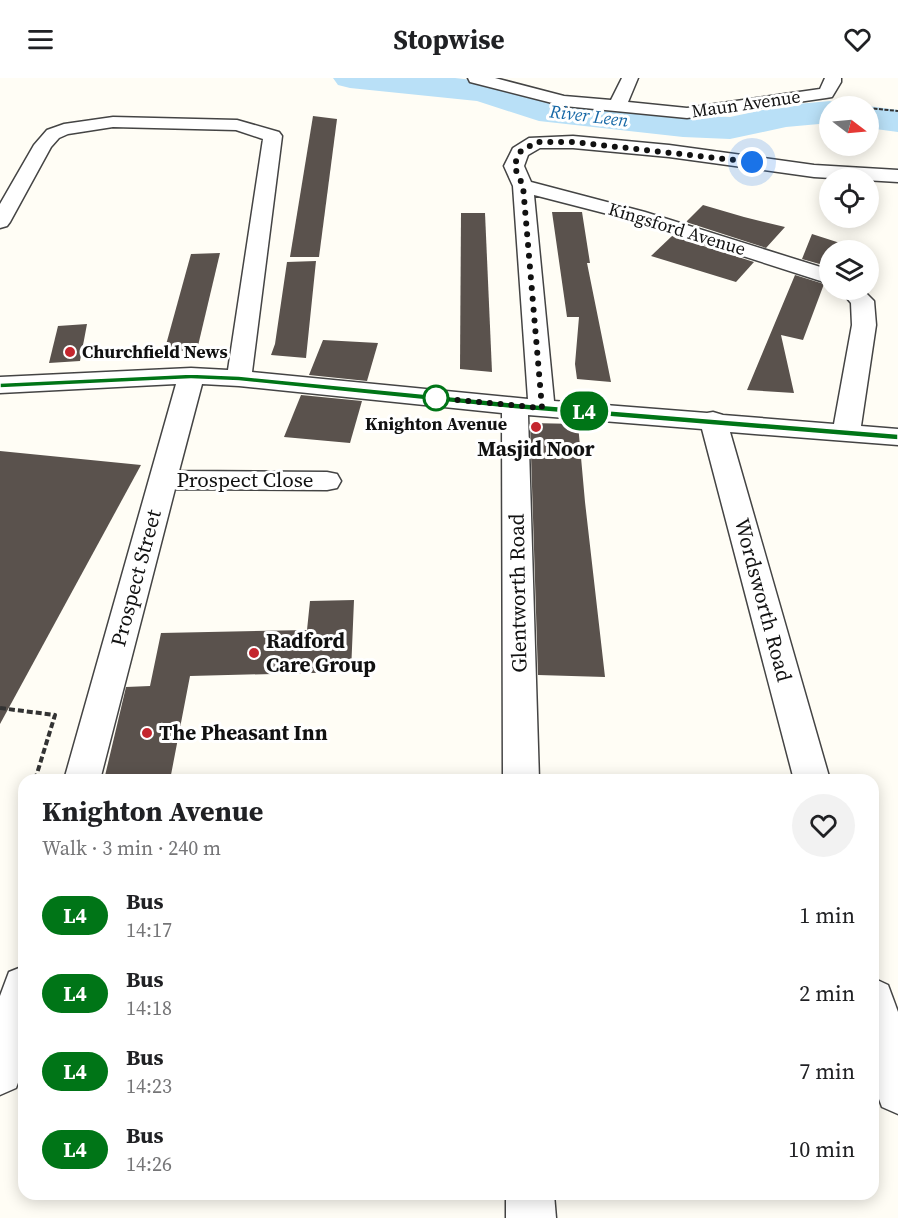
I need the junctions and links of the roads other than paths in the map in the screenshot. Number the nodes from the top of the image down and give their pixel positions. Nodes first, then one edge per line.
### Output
1 (476, 78) edge
2 (630, 78) edge
3 (833, 80) edge
4 (852, 85) dead end
5 (617, 106) junction
6 (898, 176) edge
7 (523, 186) junction
8 (0, 222) edge
9 (819, 274) edge
10 (861, 300) edge
11 (191, 376) junction
12 (239, 378) junction
13 (0, 386) edge
14 (529, 407) junction
15 (713, 420) junction
16 (846, 433) junction
17 (898, 437) edge
18 (162, 480) junction
19 (327, 481) dead end
20 (84, 774) edge
21 (521, 774) edge
22 (810, 774) edge
23 (18, 1008) edge
24 (879, 1022) edge
25 (0, 1072) edge
26 (898, 1091) edge
27 (530, 1200) edge
28 (531, 1218) edge

1 - 5 street, Maun Avenue
2 - 5 street
3 - 4 street, Maun Avenue
3 - 5 street, Maun Avenue
6 - 7 street, Glentworth Road
7 - 9 street, Kingsford Avenue
7 - 14 street, Glentworth Road
8 - 12 street
10 - 16 street
11 - 12 street
11 - 13 street
11 - 18 street, Prospect Street
12 - 14 street
14 - 15 street
14 - 21 street, Glentworth Road
15 - 16 street
15 - 22 street, Wordsworth Road
16 - 17 street
18 - 19 street, Prospect Close
18 - 20 street, Prospect Street
23 - 25 street
24 - 26 street
27 - 28 street

